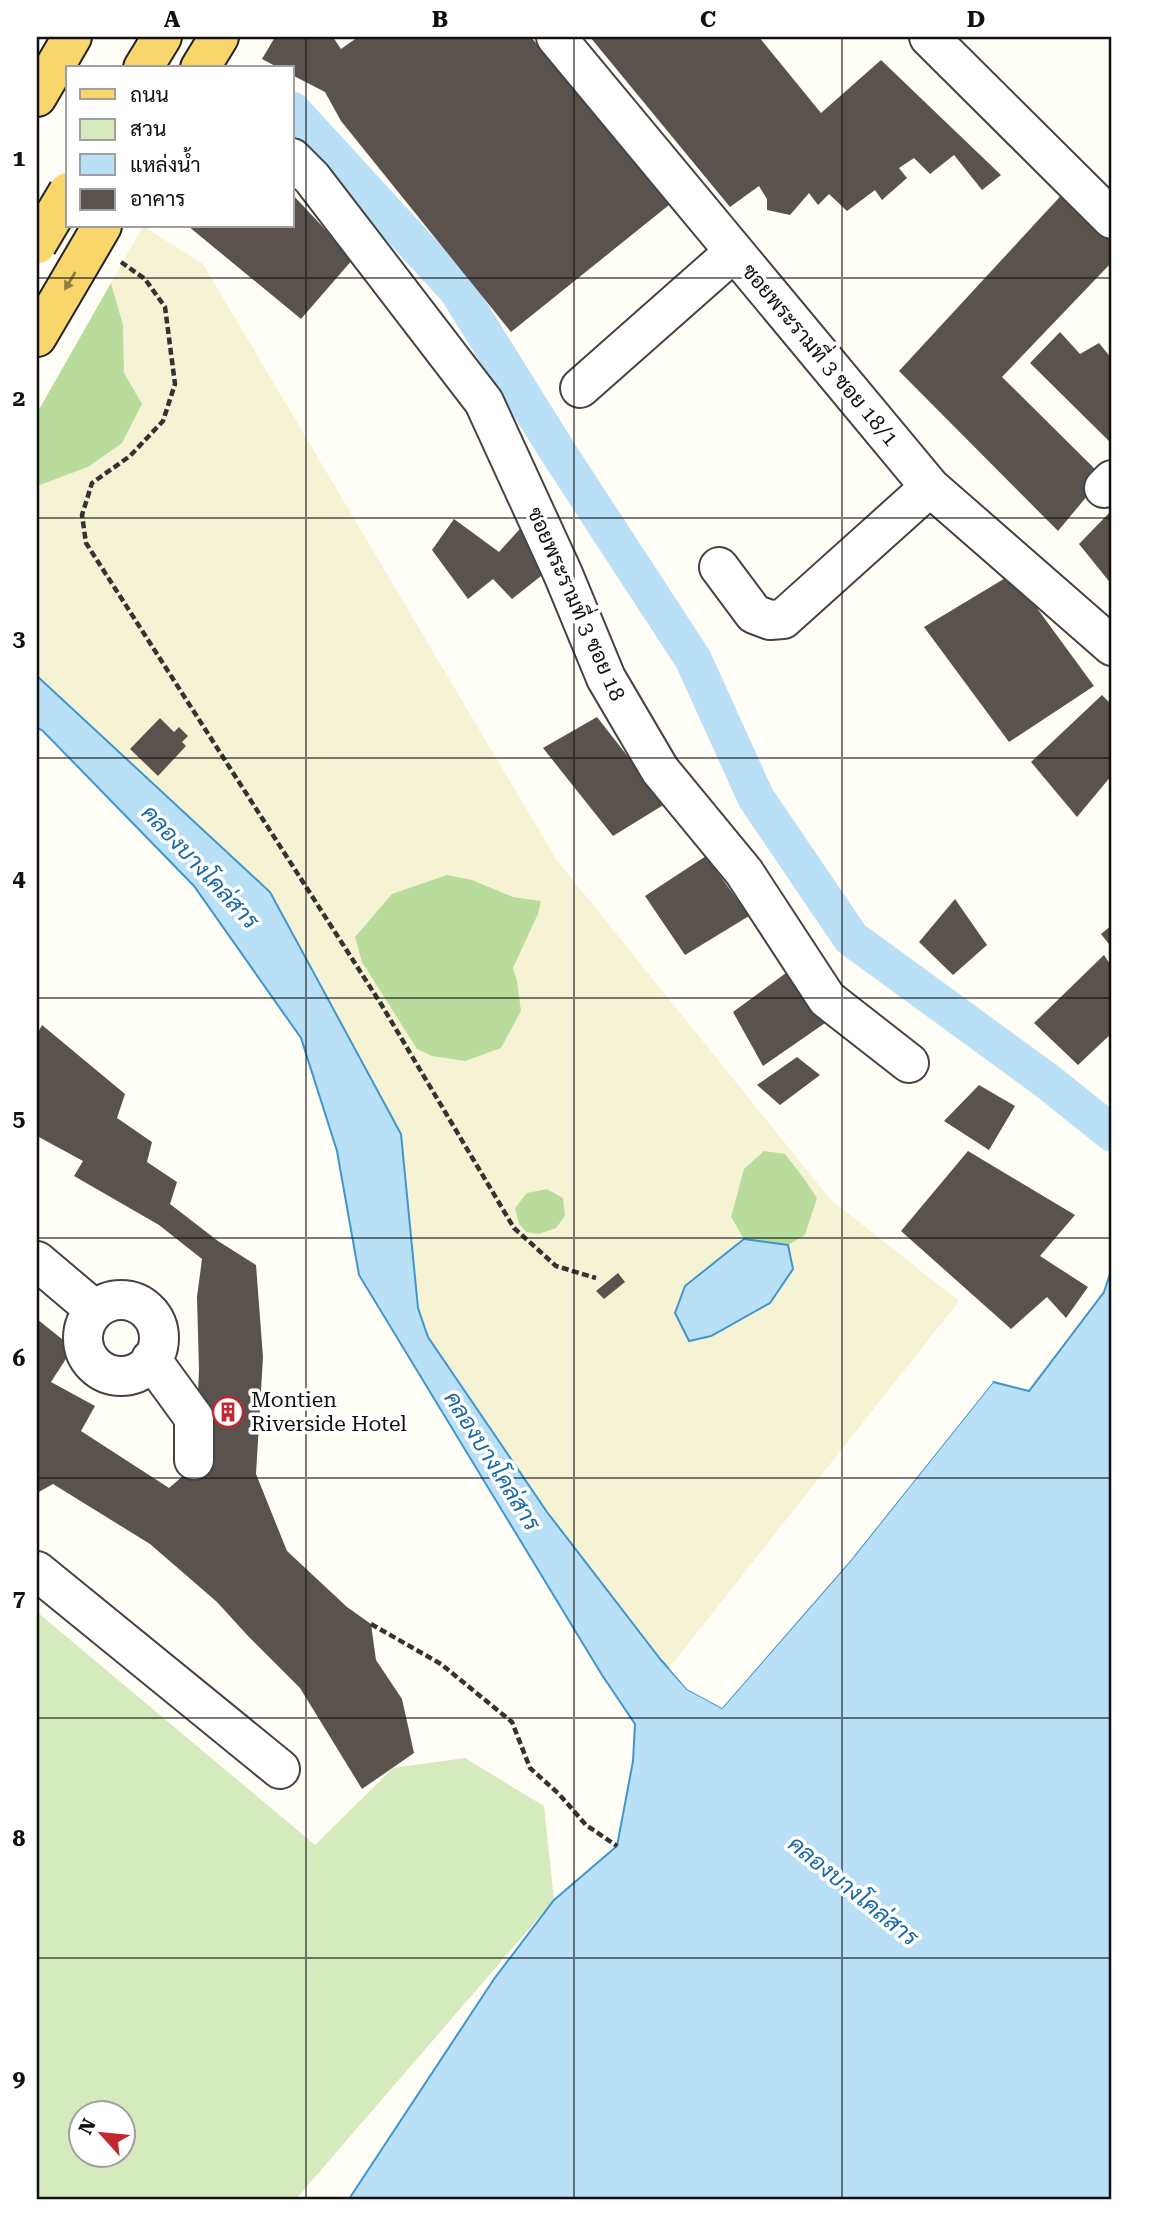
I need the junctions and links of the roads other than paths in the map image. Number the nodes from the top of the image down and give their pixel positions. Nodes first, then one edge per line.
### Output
1 (72, 37) edge
2 (162, 37) edge
3 (219, 37) edge
4 (556, 37) edge
5 (929, 37) edge
6 (144, 66) edge
7 (201, 66) edge
8 (37, 97) edge
9 (294, 160) edge
10 (66, 195) edge
11 (1112, 219) edge
12 (37, 226) edge
13 (88, 230) edge
14 (37, 244) edge
15 (734, 252) junction
16 (37, 337) edge
17 (580, 388) dead end
18 (930, 487) junction
19 (719, 566) dead end
20 (1112, 646) edge
21 (909, 1063) dead end
22 (37, 1261) edge
23 (94, 1310) junction
24 (151, 1359) junction
25 (194, 1460) dead end
26 (37, 1571) edge
27 (280, 1769) dead end

1 - 8 main road
2 - 6 main road
3 - 7 main road
4 - 15 street, ซอยพระรามที่ 3 ซอย 18/1
5 - 11 street
9 - 21 street, ซอยพระรามที่ 3 ซอย 18
10 - 14 main road, bridge
12 - 13 main road
13 -> 16 main road
15 - 17 street
15 - 18 street, ซอยพระรามที่ 3 ซอย 18/1
18 - 19 street
18 - 20 street, ซอยพระรามที่ 3 ซอย 18/1
22 - 23 street
23 - 24 street
23 - 24 street
24 - 25 street
26 - 27 street

